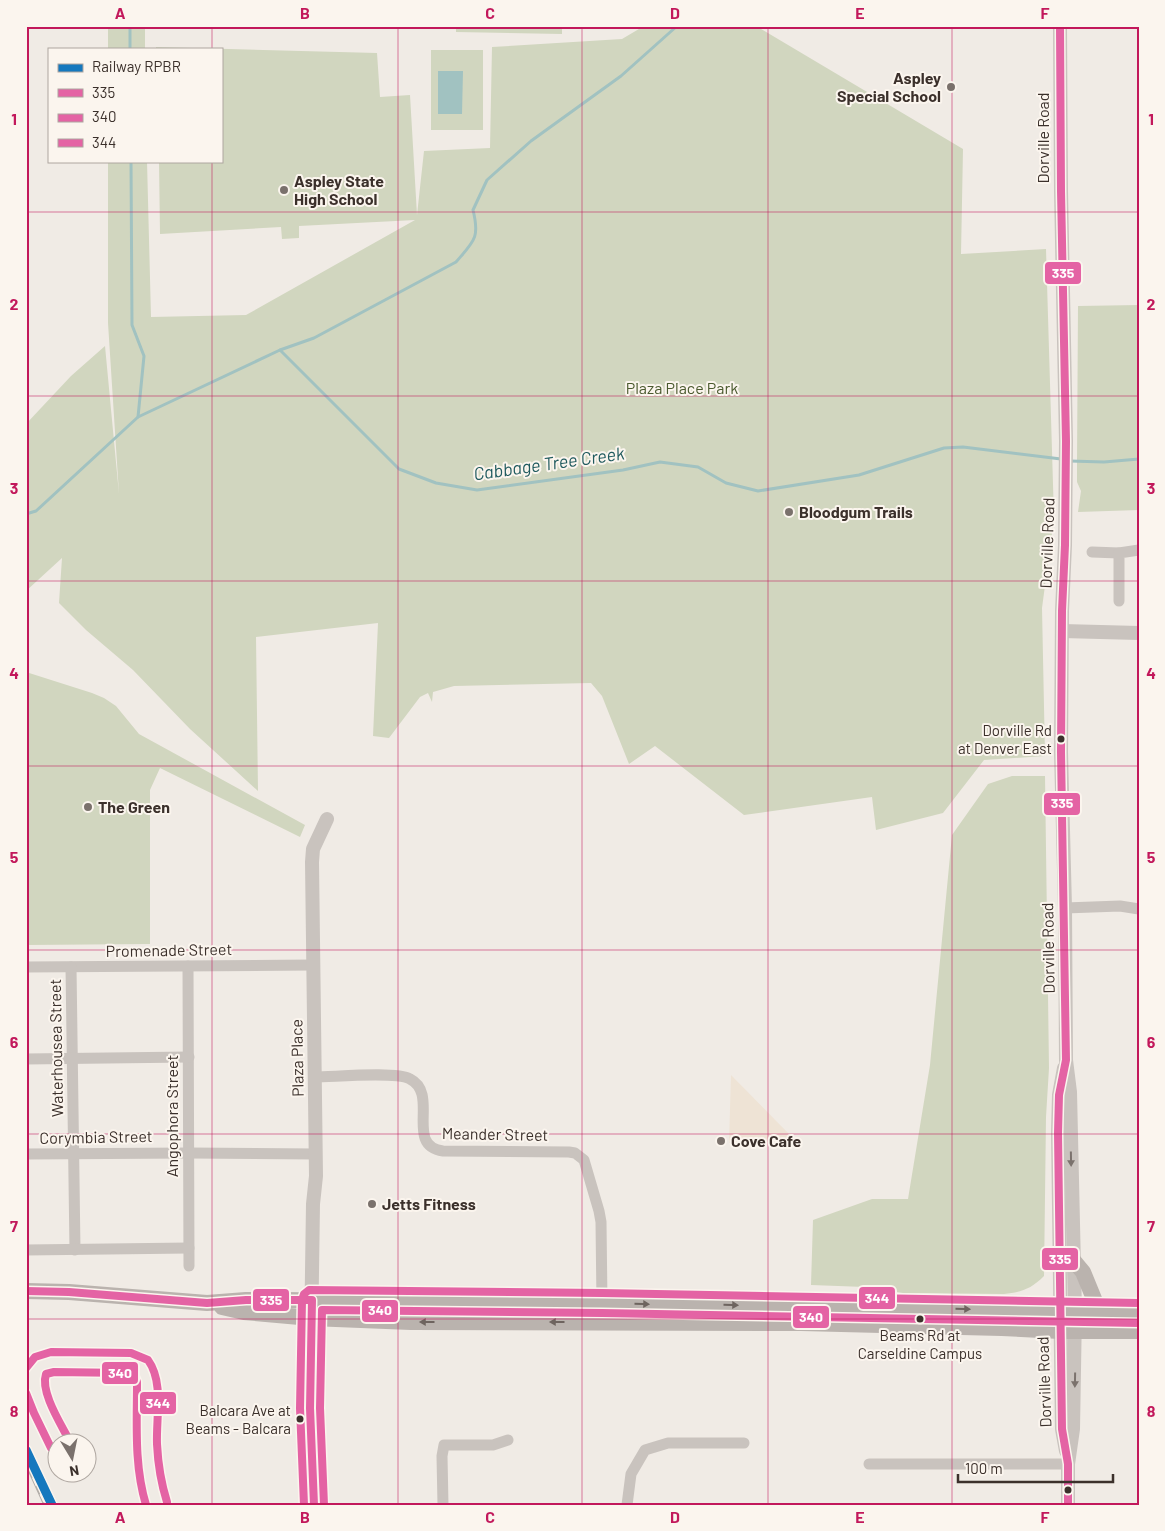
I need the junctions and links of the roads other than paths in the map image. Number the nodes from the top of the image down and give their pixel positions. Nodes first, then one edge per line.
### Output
1 (1060, 26) edge
2 (1139, 550) edge
3 (1092, 552) dead end
4 (1119, 553) junction
5 (1119, 601) dead end
6 (1062, 631) junction
7 (1139, 633) edge
8 (327, 819) dead end
9 (1065, 908) junction
10 (1139, 909) edge
11 (313, 965) junction
12 (188, 966) junction
13 (26, 967) edge
14 (72, 967) junction
15 (188, 1057) junction
16 (72, 1058) junction
17 (26, 1059) edge
18 (1066, 1060) junction
19 (314, 1077) junction
20 (74, 1153) junction
21 (189, 1153) junction
22 (26, 1154) edge
23 (316, 1154) junction
24 (189, 1248) junction
25 (26, 1250) edge
26 (75, 1250) junction
27 (1073, 1260) junction
28 (189, 1266) dead end
29 (26, 1291) edge
30 (312, 1300) junction
31 (207, 1303) junction
32 (602, 1303) junction
33 (1068, 1310) junction
34 (1099, 1311) junction
35 (1139, 1312) edge
36 (311, 1318) junction
37 (1068, 1331) junction
38 (1139, 1331) edge
39 (508, 1440) dead end
40 (744, 1444) dead end
41 (869, 1464) dead end
42 (1068, 1464) junction
43 (314, 1505) edge
44 (442, 1505) edge
45 (627, 1505) edge
46 (1068, 1505) edge

1 - 6 street, Dorville Road
2 - 4 street
3 - 4 street
4 - 5 street
6 - 7 street
6 - 9 street, Dorville Road
8 - 11 street, Plaza Place
9 - 10 street
9 - 18 street, Dorville Road
11 - 12 street, Promenade Street
11 - 19 street, Plaza Place
12 - 14 street, Promenade Street
12 - 15 street, Angophora Street
13 - 14 street, Promenade Street
14 - 16 street, Waterhousea Street
15 - 16 street
15 - 21 street, Angophora Street
16 - 17 street
16 - 20 street, Waterhousea Street
18 -> 27 street, Dorville Road
18 - 33 street, Dorville Road
19 - 23 street, Plaza Place
19 - 32 street, Meander Street
20 - 21 street, Corymbia Street
20 - 22 street, Corymbia Street
20 - 26 street, Waterhousea Street
21 - 23 street, Corymbia Street
21 - 24 street, Angophora Street
23 - 30 street, Plaza Place
24 - 26 street
24 - 28 street, Angophora Street
25 - 26 street
27 - 33 street, Dorville Road
27 - 34 main road
29 - 31 main road
30 - 31 main road
30 - 32 main road
30 - 36 street, Plaza Place
31 - 36 main road
32 -> 33 main road
33 - 34 main road
33 - 37 street, Dorville Road
34 - 35 main road
37 -> 36 main road
36 - 43 street, Plaza Place
37 - 38 main road
37 - 42 street, Dorville Road
39 - 44 street
40 - 45 street
41 - 42 street
42 - 46 street, Dorville Road

